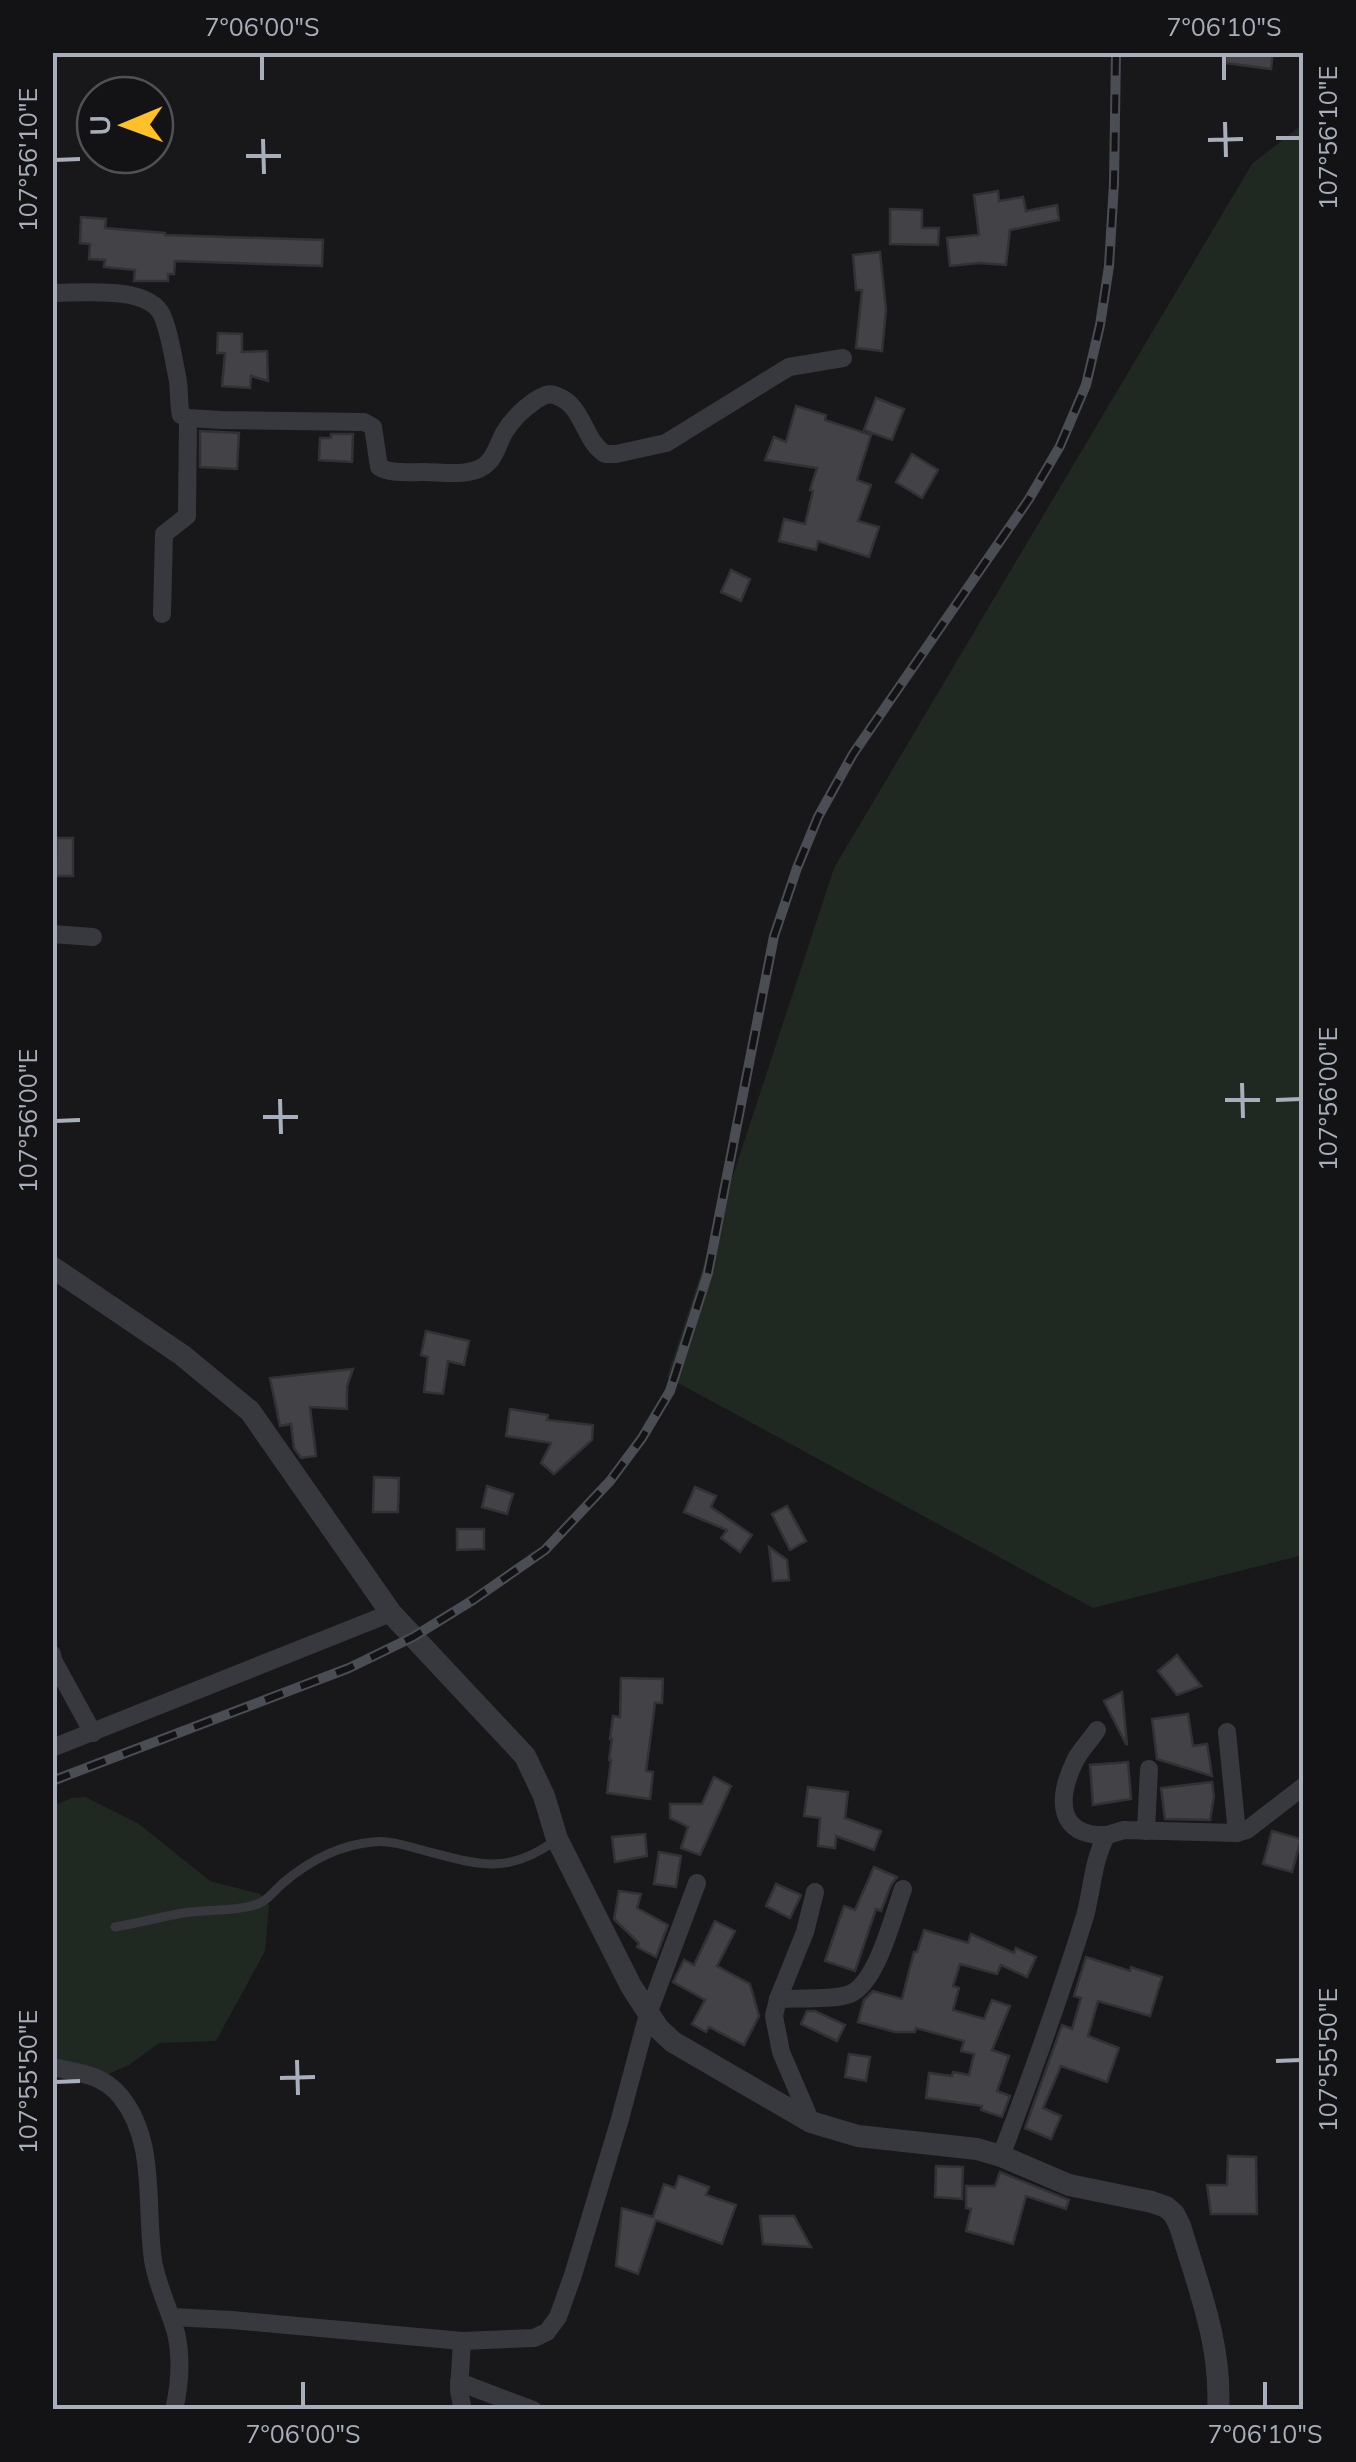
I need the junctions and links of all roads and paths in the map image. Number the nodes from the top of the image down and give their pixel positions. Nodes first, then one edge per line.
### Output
1 (52, 293) edge
2 (843, 358) dead end
3 (188, 418) junction
4 (162, 614) dead end
5 (52, 934) edge
6 (93, 936) dead end
7 (52, 1267) edge
8 (390, 1613) junction
9 (52, 1654) edge
10 (1098, 1730) dead end
11 (1227, 1732) dead end
12 (94, 1733) junction
13 (52, 1748) edge
14 (1149, 1769) dead end
15 (1304, 1786) edge
16 (1146, 1830) junction
17 (1237, 1833) junction
18 (1106, 1835) junction
19 (557, 1839) junction
20 (697, 1883) dead end
21 (903, 1889) dead end
22 (815, 1892) dead end
23 (115, 1928) dead end
24 (778, 1998) junction
25 (648, 2014) junction
26 (52, 2067) edge
27 (811, 2122) junction
28 (1001, 2156) junction
29 (171, 2317) junction
30 (462, 2341) junction
31 (459, 2382) junction
32 (174, 2410) edge
33 (463, 2410) edge
34 (533, 2410) edge
35 (1218, 2410) edge

1 - 3 street
2 - 3 street
3 - 4 street
5 - 6 street
7 - 8 street
8 - 12 street
8 - 19 street
9 - 12 street
10 - 18 street
11 - 17 street
12 - 13 street
14 - 16 street
15 - 17 street
16 - 17 street
16 - 18 street
18 - 28 street
19 - 23 lane
19 - 25 street
20 - 25 street
21 - 24 street
22 - 24 street
24 - 27 street
25 - 27 street
25 - 30 street
26 - 29 street
27 - 28 street
28 - 35 street
29 - 30 street
29 - 32 street
30 - 31 street
31 - 33 street
31 - 34 street

